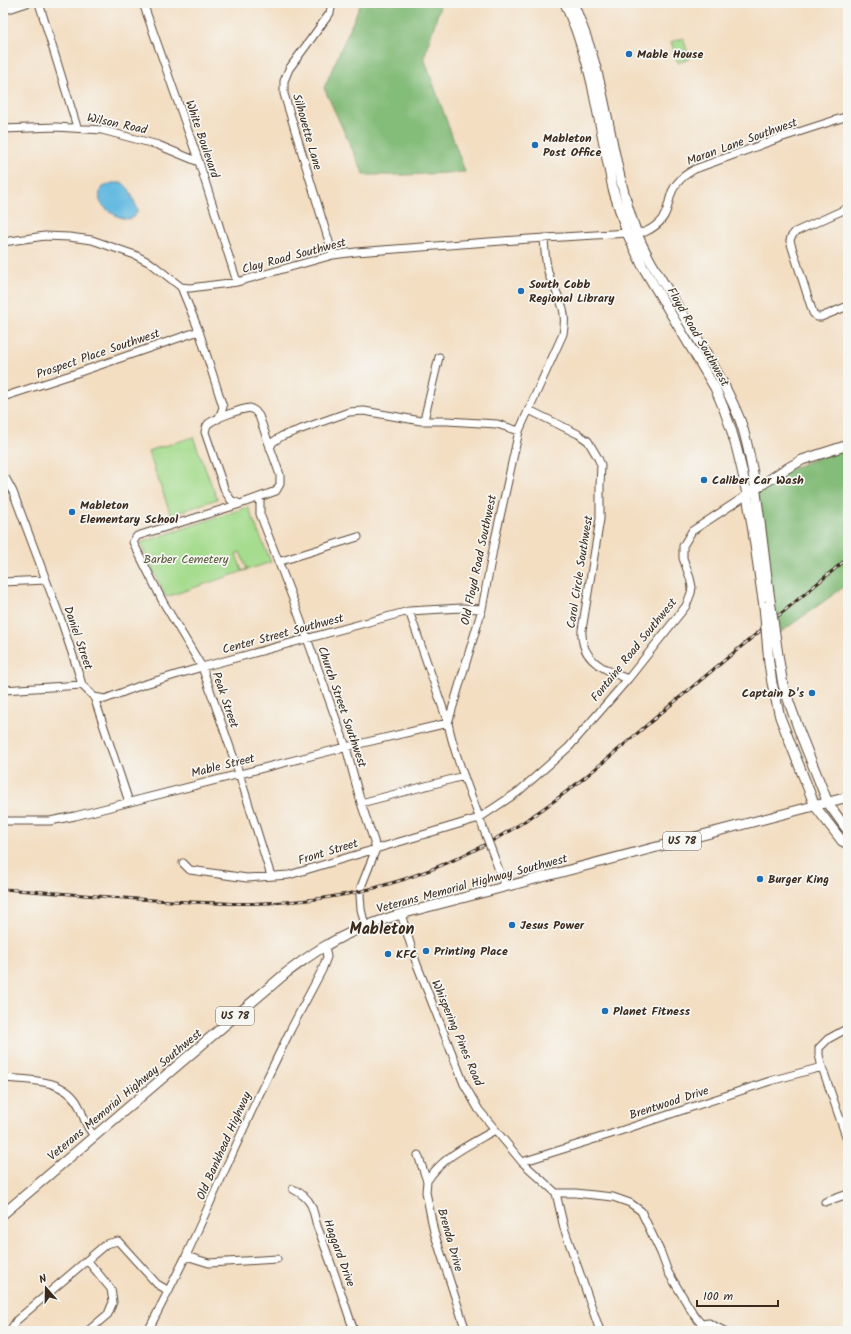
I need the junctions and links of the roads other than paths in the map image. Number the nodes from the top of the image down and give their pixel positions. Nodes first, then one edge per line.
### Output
1 (27, 3) edge
2 (39, 3) edge
3 (143, 3) edge
4 (332, 3) edge
5 (565, 3) edge
6 (573, 3) edge
7 (3, 11) edge
8 (848, 116) edge
9 (77, 127) junction
10 (3, 129) edge
11 (199, 162) junction
12 (848, 208) edge
13 (632, 233) junction
14 (544, 238) junction
15 (3, 242) edge
16 (333, 255) junction
17 (237, 282) junction
18 (181, 287) junction
19 (848, 306) edge
20 (199, 331) junction
21 (439, 357) dead end
22 (3, 396) edge
23 (223, 407) junction
24 (529, 410) junction
25 (236, 411) junction
26 (218, 419) junction
27 (424, 420) junction
28 (519, 431) junction
29 (265, 433) junction
30 (282, 436) junction
31 (848, 445) edge
32 (270, 448) junction
33 (5, 478) edge
34 (755, 489) junction
35 (225, 491) junction
36 (747, 495) junction
37 (260, 497) junction
38 (249, 501) junction
39 (240, 504) junction
40 (216, 512) junction
41 (260, 514) junction
42 (358, 537) dead end
43 (278, 562) junction
44 (46, 580) junction
45 (3, 582) edge
46 (767, 603) junction
47 (482, 609) junction
48 (410, 611) junction
49 (307, 639) junction
50 (202, 667) junction
51 (628, 680) junction
52 (82, 685) junction
53 (3, 690) edge
54 (94, 697) junction
55 (448, 723) junction
56 (346, 747) junction
57 (239, 773) junction
58 (464, 776) junction
59 (848, 797) edge
60 (129, 802) junction
61 (828, 802) junction
62 (361, 803) junction
63 (815, 806) junction
64 (3, 820) edge
65 (481, 822) junction
66 (848, 830) edge
67 (848, 844) edge
68 (376, 850) junction
69 (183, 862) dead end
70 (271, 876) junction
71 (506, 887) junction
72 (401, 914) junction
73 (365, 926) junction
74 (325, 946) junction
75 (848, 1028) edge
76 (822, 1068) junction
77 (3, 1078) edge
78 (495, 1130) junction
79 (94, 1136) junction
80 (848, 1142) edge
81 (418, 1155) dead end
82 (522, 1162) junction
83 (427, 1181) junction
84 (293, 1189) dead end
85 (556, 1193) junction
86 (848, 1194) edge
87 (825, 1202) dead end
88 (3, 1214) edge
89 (186, 1256) junction
90 (277, 1259) dead end
91 (87, 1260) junction
92 (169, 1290) junction
93 (701, 1324) junction
94 (10, 1331) edge
95 (88, 1331) edge
96 (148, 1331) edge
97 (354, 1331) edge
98 (466, 1331) edge
99 (600, 1331) edge
100 (707, 1331) edge
101 (724, 1331) edge

1 - 7 street
2 - 9 street
3 - 11 street, White Boulevard
4 - 16 street, Silhouette Lane
5 - 13 main road, Floyd Road Southwest
6 - 13 main road, Floyd Road Southwest
8 - 13 street, Maran Lane Southwest
9 - 10 street, Wilson Road
9 - 11 street, Wilson Road
11 - 17 street, White Boulevard
12 - 19 street
13 - 14 street, Clay Road Southwest
13 - 34 main road, Floyd Road Southwest
13 - 36 main road, Floyd Road Southwest
14 - 16 street, Clay Road Southwest
14 - 24 street, Old Floyd Road Southwest
15 - 18 street
16 - 17 street, Clay Road Southwest
17 - 18 street, Clay Road Southwest
18 - 20 street
20 - 22 street, Prospect Place Southwest
20 - 23 street
21 - 27 street
23 - 25 street
23 - 26 street
24 - 28 street, Old Floyd Road Southwest
24 - 51 street, Carol Circle Southwest
25 - 26 street
25 - 29 street
26 - 35 street
27 - 28 street
27 - 30 street
28 - 47 street, Old Floyd Road Southwest
29 - 30 street
29 - 32 street
30 - 32 street
31 - 34 main road, Fontaine Road Southwest
32 - 37 street
33 - 44 street, Daniel Street
34 - 36 main road, Fontaine Road Southwest
34 - 46 main road, Floyd Road Southwest
35 - 39 street
35 - 40 street
36 - 46 main road, Floyd Road Southwest
36 - 51 street, Fontaine Road Southwest
37 - 38 street
37 - 41 street, Church Street Southwest
38 - 39 street
38 - 41 street
39 - 40 street
40 - 50 street, Peak Street
41 - 43 street, Church Street Southwest
42 - 43 street
43 - 49 street, Church Street Southwest
44 - 45 street
44 - 52 street, Daniel Street
46 - 61 main road, Floyd Road Southwest, bridge
46 - 63 main road, Floyd Road Southwest, bridge
47 - 48 street, Center Street Southwest
47 - 55 street, Old Floyd Road Southwest
48 - 49 street, Center Street Southwest
48 - 55 street
49 - 50 street, Center Street Southwest
49 - 56 street, Church Street Southwest
50 - 54 street, Center Street Southwest
50 - 57 street, Peak Street
51 - 65 street, Fontaine Road Southwest
52 - 53 street
52 - 54 street, Daniel Street
54 - 60 street, Daniel Street
55 - 56 street, Mable Street
55 - 58 street, Old Floyd Road Southwest
56 - 57 street, Mable Street
56 - 62 street, Church Street Southwest
57 - 60 street, Mable Street
57 - 70 street, Peak Street
58 - 62 street
58 - 65 street, Old Floyd Road Southwest
59 - 61 main road, Veterans Memorial Highway Southwest / US 78
60 - 64 street, Mable Street
61 - 63 main road, Veterans Memorial Highway Southwest / US 78
61 - 66 main road, Floyd Road Southwest
62 - 68 street, Church Street Southwest
63 - 67 main road, Floyd Road Southwest
63 - 71 main road, Veterans Memorial Highway Southwest / US 78
65 - 68 street, Front Street
65 - 71 street, Old Floyd Road Southwest, bridge
68 - 70 street, Front Street
68 - 73 street
69 - 70 street, Front Street
71 - 72 main road, Veterans Memorial Highway Southwest / US 78
72 - 73 main road, Veterans Memorial Highway Southwest / US 78
72 - 78 street, Whispering Pines Road
73 - 74 main road, Veterans Memorial Highway Southwest / US 78
74 - 79 main road, Veterans Memorial Highway Southwest / US 78
74 - 89 street, Old Bankhead Highway
75 - 76 street
76 - 80 street
76 - 82 street, Brentwood Drive
77 - 79 street
78 - 82 street, Whispering Pines Road
78 - 83 street
79 - 88 main road, Veterans Memorial Highway Southwest / US 78
81 - 83 street, Brenda Drive
82 - 85 street, Whispering Pines Road
83 - 98 street, Brenda Drive
84 - 97 street, Haggard Drive
85 - 93 street
85 - 99 street
86 - 87 street
89 - 90 street
89 - 92 street, Old Bankhead Highway
91 - 92 street
91 - 94 street
91 - 95 street
92 - 96 street, Old Bankhead Highway
93 - 100 street
93 - 101 street

